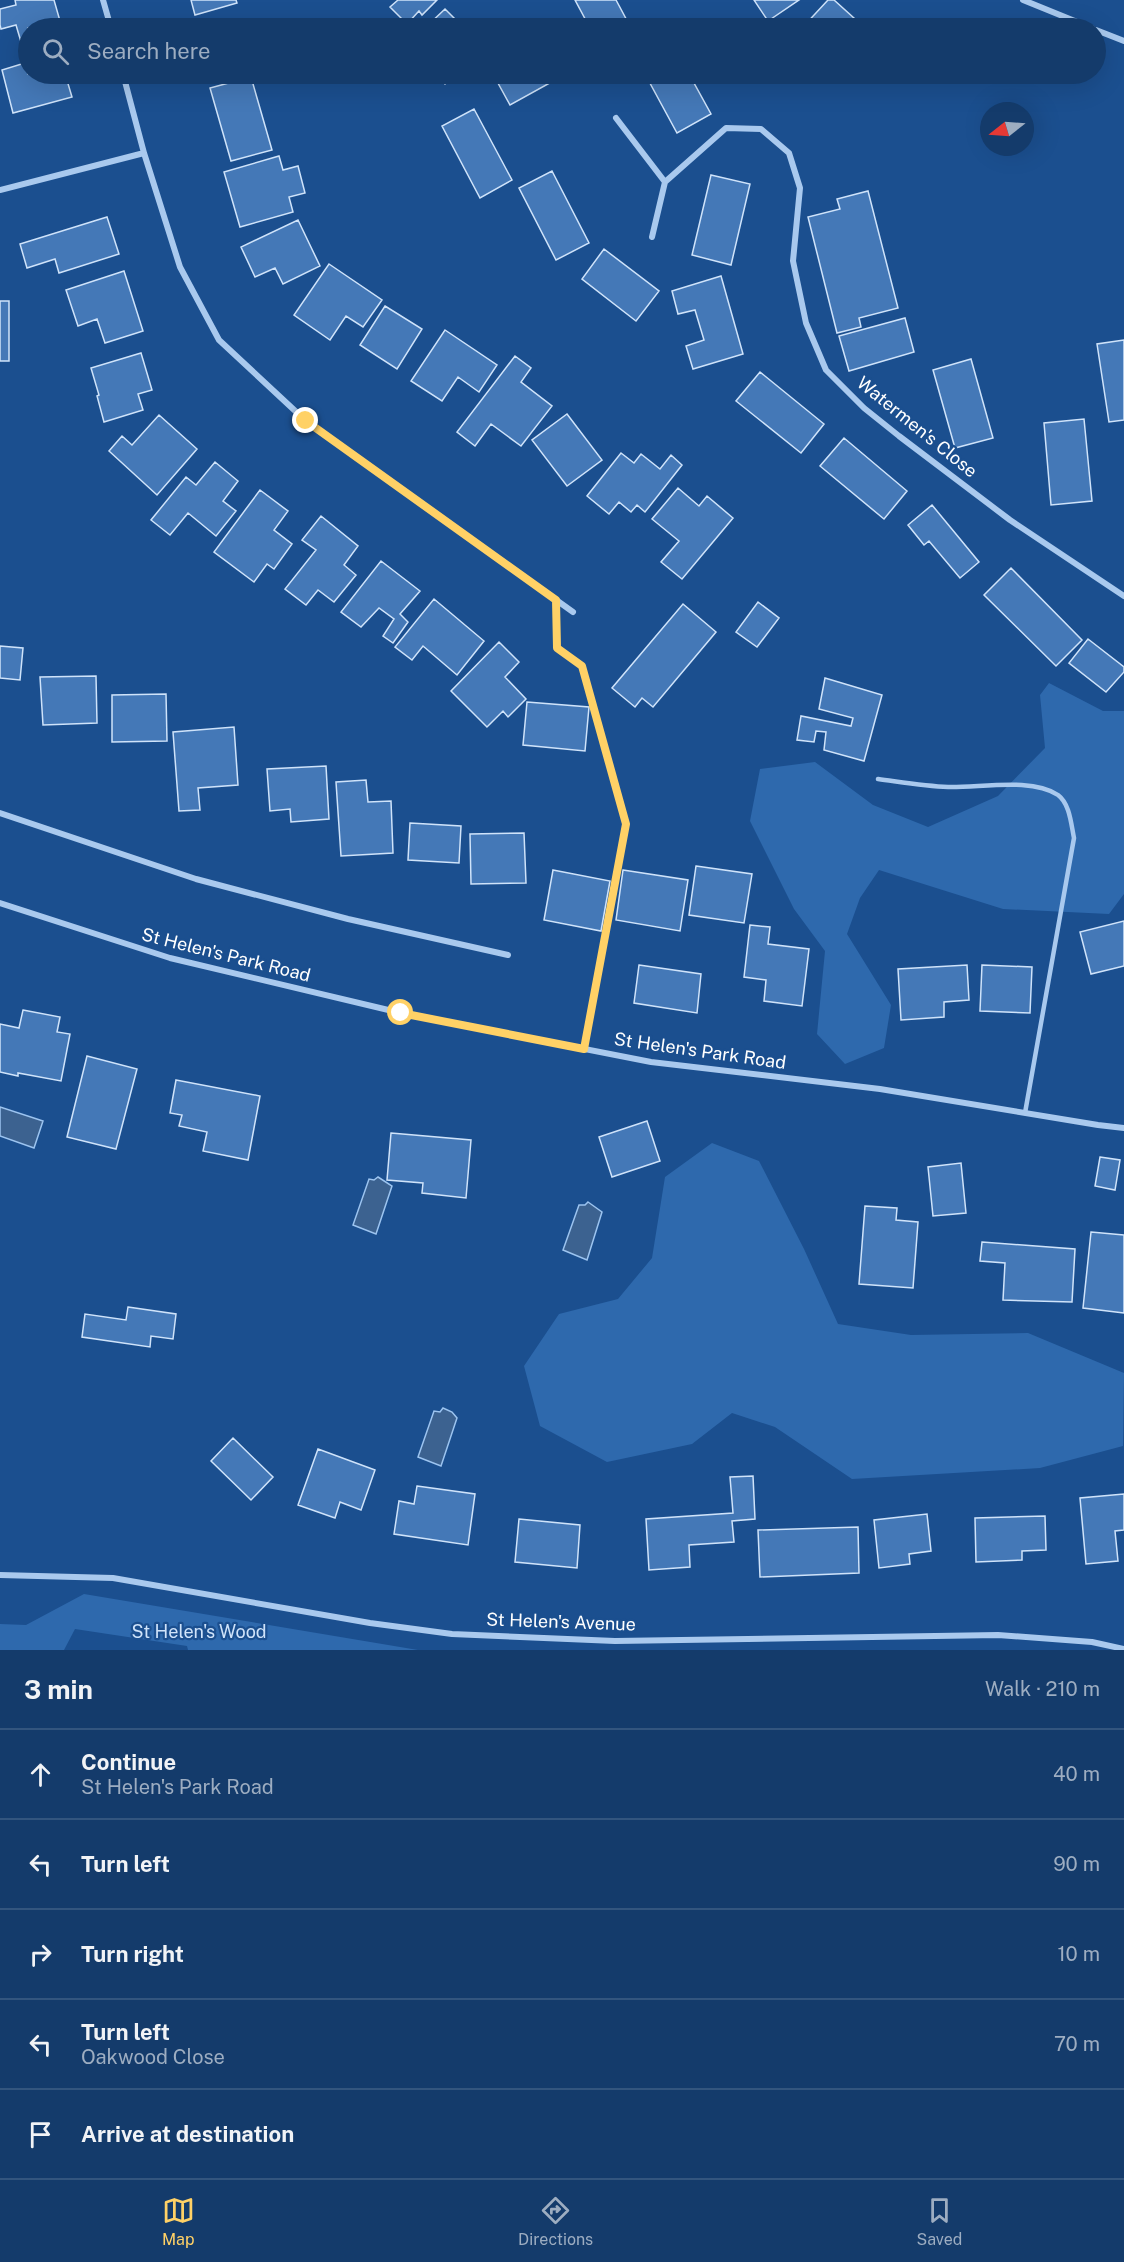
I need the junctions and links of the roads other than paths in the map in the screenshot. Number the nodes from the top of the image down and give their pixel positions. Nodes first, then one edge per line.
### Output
1 (103, 0) edge
2 (1023, 0) edge
3 (108, 18) edge
4 (1067, 18) edge
5 (1106, 34) edge
6 (1124, 41) edge
7 (126, 84) edge
8 (616, 117) dead end
9 (144, 153) junction
10 (665, 182) junction
11 (0, 190) edge
12 (652, 237) dead end
13 (1124, 596) edge
14 (573, 612) dead end
15 (878, 779) dead end
16 (0, 813) edge
17 (0, 903) edge
18 (508, 955) dead end
19 (1025, 1113) junction
20 (1124, 1128) edge
21 (0, 1575) edge
22 (1124, 1649) edge

1 - 3 street
2 - 4 street
5 - 6 street
7 - 9 street
8 - 10 street
9 - 11 street
9 - 14 street
10 - 12 street
10 - 13 street, Watermen's Close
15 - 19 lane
16 - 18 street
17 - 19 street, St Helen's Park Road
19 - 20 street, St Helen's Park Road
21 - 22 street, St Helen's Avenue

